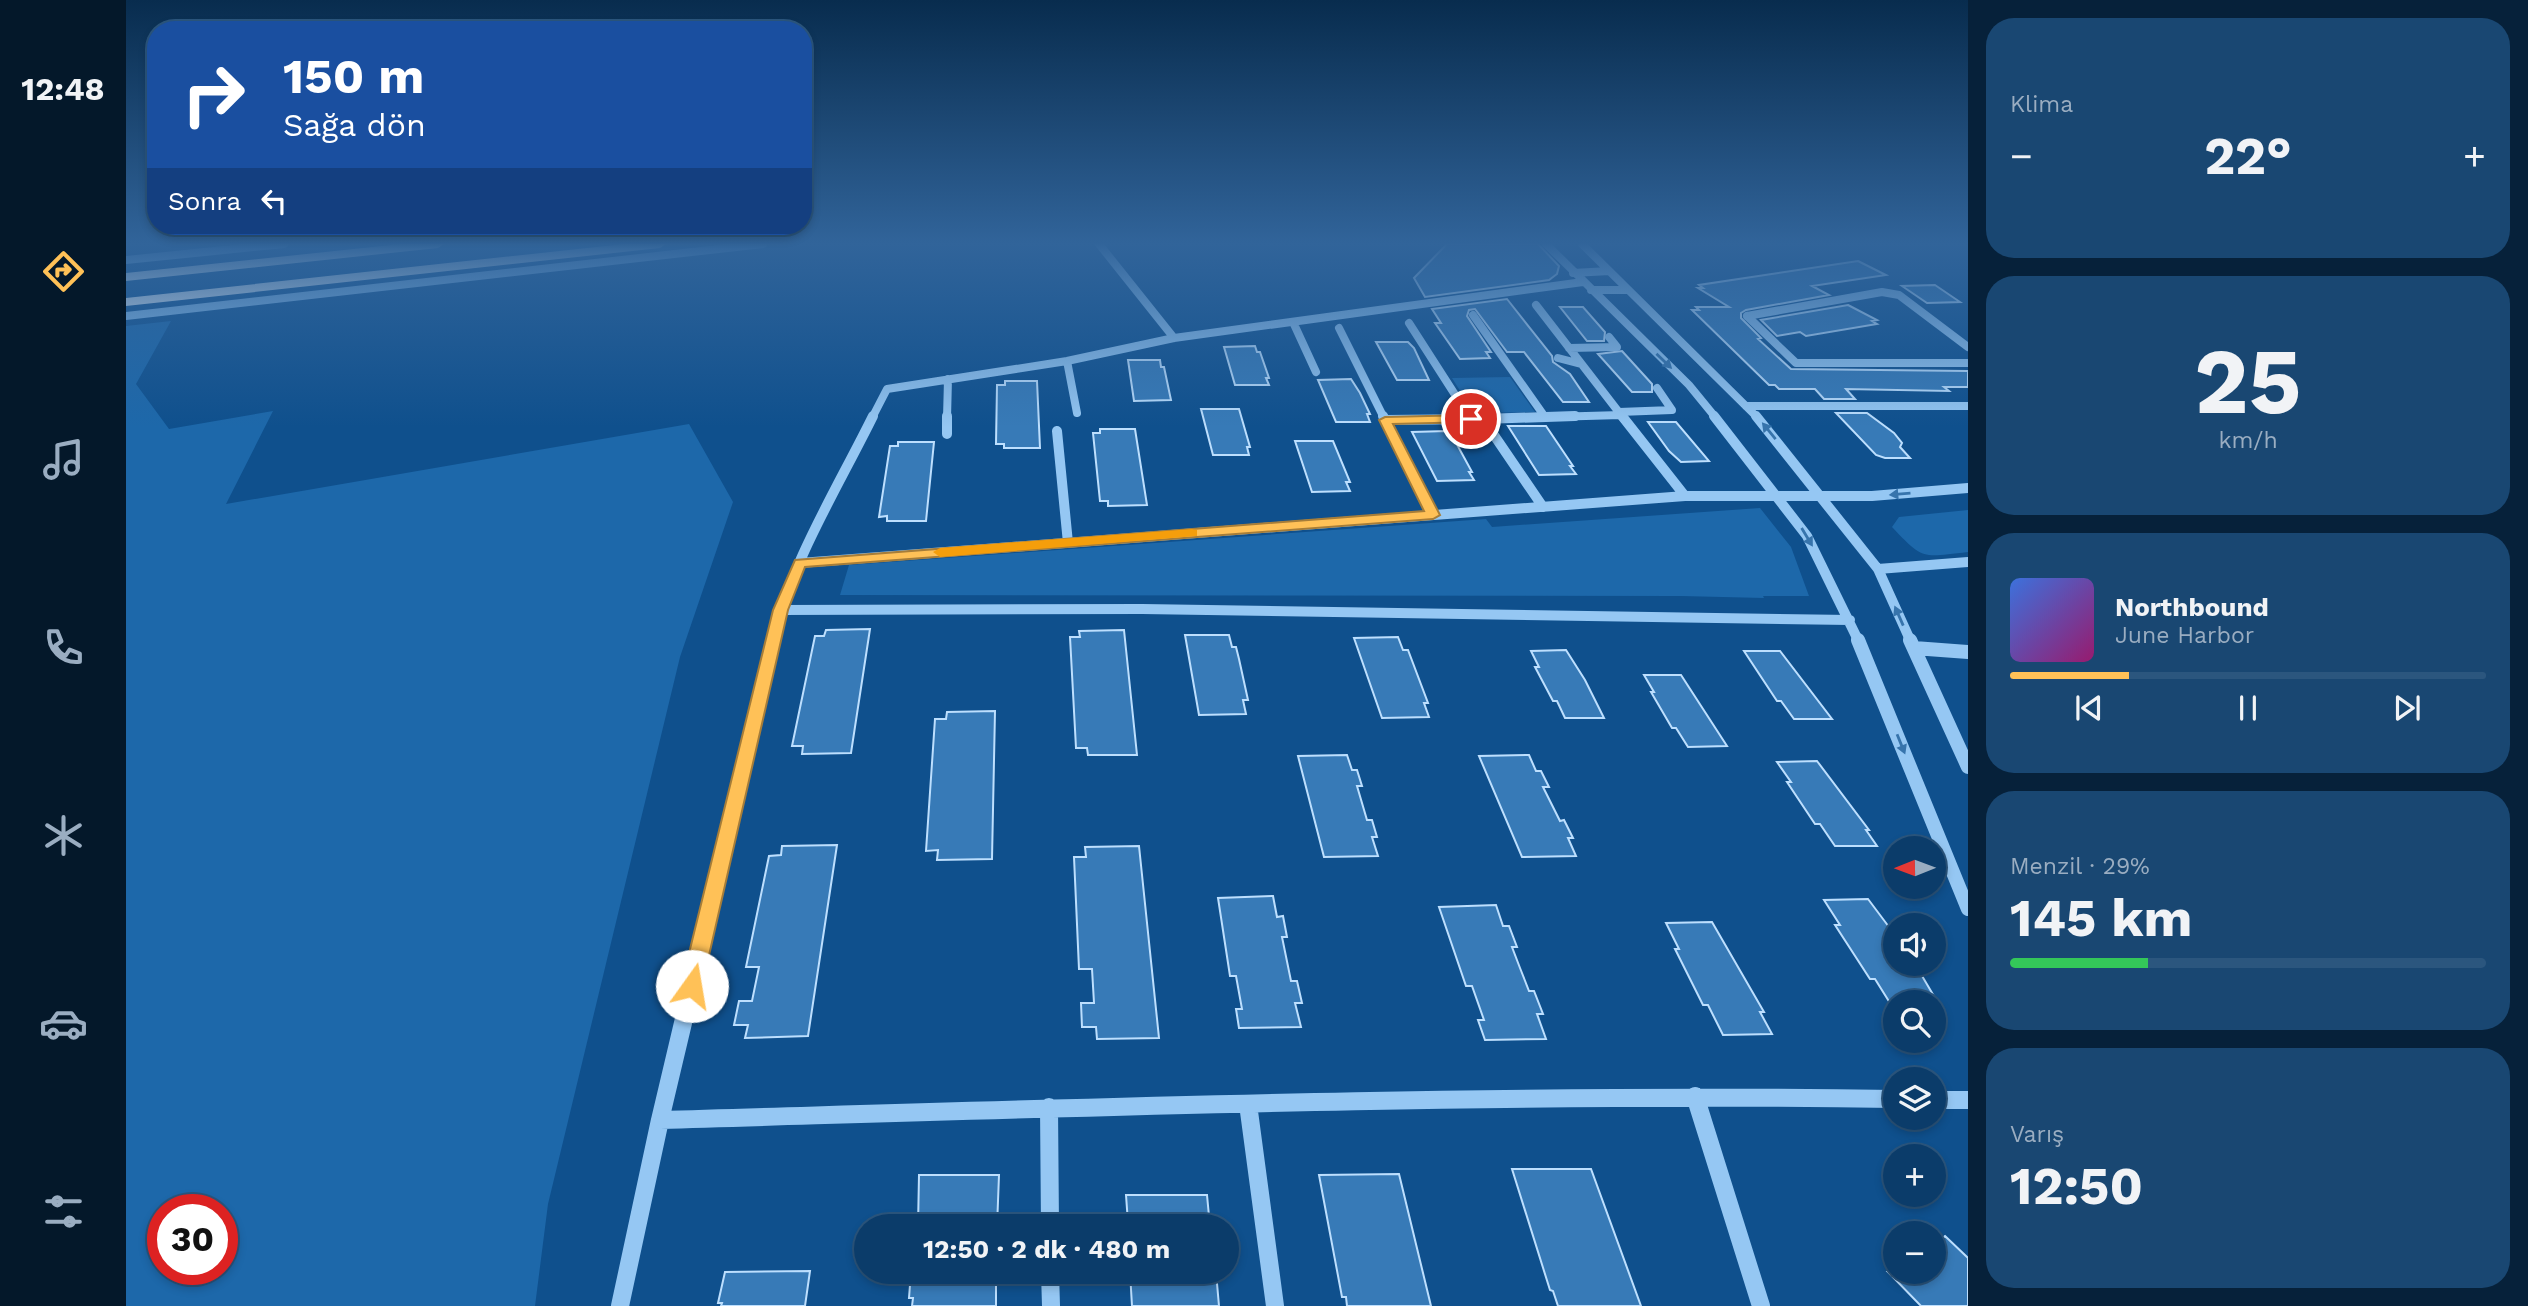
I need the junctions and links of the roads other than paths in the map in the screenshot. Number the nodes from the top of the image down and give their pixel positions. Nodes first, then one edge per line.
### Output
1 (225, 305) edge
2 (1148, 305) edge
3 (1416, 305) edge
4 (1536, 305) edge
5 (1606, 305) edge
6 (1643, 305) edge
7 (1809, 305) edge
8 (1912, 305) edge
9 (1473, 315) dead end
10 (126, 316) edge
11 (1293, 322) junction
12 (1409, 323) dead end
13 (1339, 328) dead end
14 (1174, 338) junction
15 (1609, 338) dead end
16 (1968, 346) edge
17 (1569, 348) junction
18 (1558, 358) dead end
19 (1067, 361) junction
20 (1968, 363) edge
21 (1582, 364) junction
22 (1315, 372) dead end
23 (948, 379) junction
24 (1657, 388) dead end
25 (1746, 406) junction
26 (1968, 406) edge
27 (1077, 413) dead end
28 (1620, 414) junction
29 (1545, 417) junction
30 (1471, 419) junction
31 (1483, 419) junction
32 (1385, 420) junction
33 (1057, 431) dead end
34 (947, 434) dead end
35 (1968, 488) edge
36 (1777, 494) junction
37 (1819, 494) junction
38 (1685, 496) junction
39 (1544, 507) junction
40 (1433, 515) junction
41 (1068, 543) junction
42 (1968, 562) edge
43 (800, 563) junction
44 (1878, 569) junction
45 (780, 610) junction
46 (1850, 620) junction
47 (1914, 648) junction
48 (1968, 652) edge
49 (1968, 767) edge
50 (1968, 909) edge
51 (1695, 1096) junction
52 (1883, 1099) edge
53 (1946, 1100) edge
54 (1968, 1100) edge
55 (1248, 1104) junction
56 (1049, 1108) junction
57 (660, 1120) junction
58 (1050, 1214) edge
59 (1050, 1284) edge
60 (620, 1306) edge
61 (1051, 1306) edge
62 (1275, 1306) edge
63 (1761, 1306) edge

1 - 10 street
2 - 14 street
3 - 11 street
4 - 17 street
5 -> 36 street
6 - 25 street
7 - 20 street
8 - 16 street
9 - 29 street
11 - 14 street
11 - 22 street
12 - 30 street
13 - 32 street
14 - 19 street
15 - 17 street
17 - 21 street
18 - 21 street
19 - 23 street
19 - 27 street
21 - 28 street
23 - 34 street
23 - 43 street
24 - 28 street
25 - 26 street
37 -> 25 street
28 - 29 street
28 - 38 street
29 - 31 street
30 - 31 street
30 - 32 street
31 - 39 street
32 - 40 street
33 - 41 street
35 -> 37 street
36 - 37 street
36 - 38 street
36 -> 46 street
37 - 44 street
38 - 39 street
39 - 40 street
40 - 41 street
41 - 43 street
42 - 44 street
43 - 45 street
47 -> 44 street
45 - 46 street
45 - 57 street
46 -> 50 street
47 - 48 street
47 - 49 street
51 - 52 street
51 - 55 street
51 - 63 street
53 - 54 street
55 - 56 street
55 - 62 street
56 - 57 street
56 - 58 street
57 - 60 street
59 - 61 street

